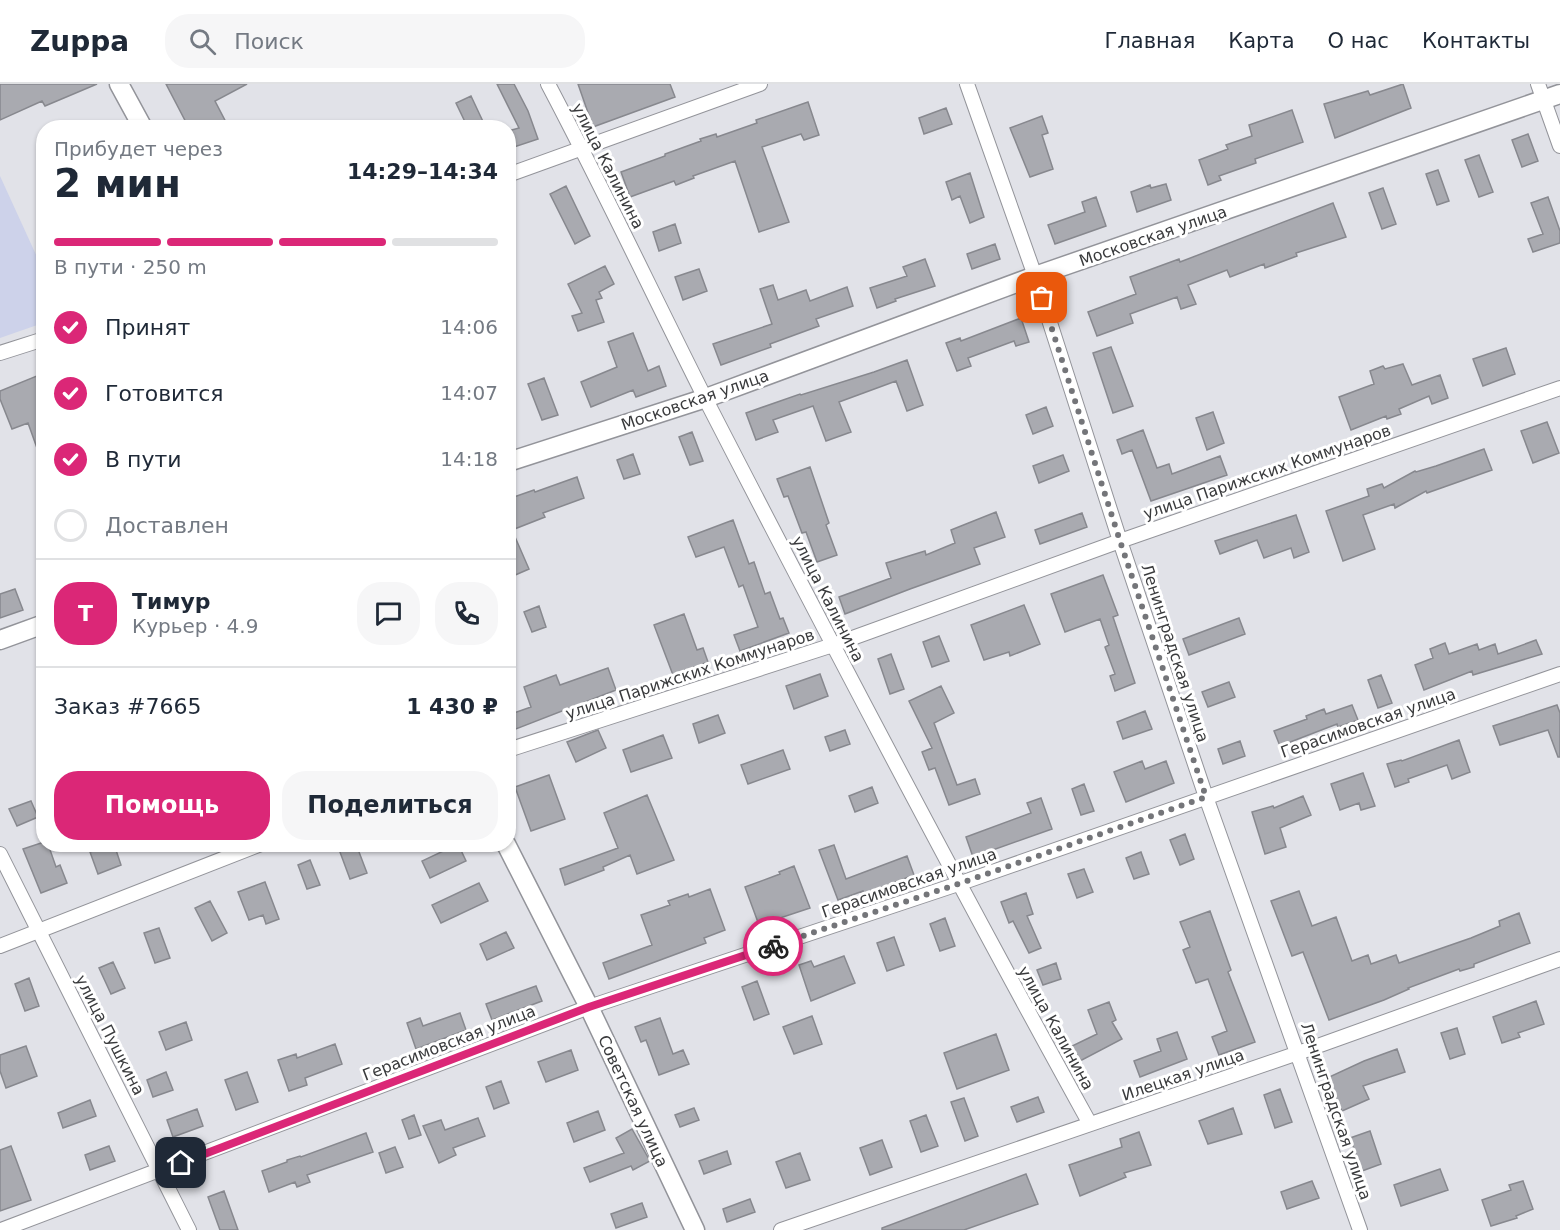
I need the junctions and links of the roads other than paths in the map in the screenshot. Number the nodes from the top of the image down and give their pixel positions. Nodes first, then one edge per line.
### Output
1 (119, 84) edge
2 (548, 84) edge
3 (760, 84) edge
4 (967, 84) edge
5 (1547, 93) edge
6 (139, 120) edge
7 (1560, 146) edge
8 (582, 148) junction
9 (516, 172) edge
10 (1035, 276) junction
11 (36, 342) edge
12 (0, 353) edge
13 (1560, 388) edge
14 (705, 398) junction
15 (516, 459) edge
16 (1120, 541) junction
17 (36, 627) edge
18 (0, 640) edge
19 (833, 645) junction
20 (1560, 674) edge
21 (516, 747) edge
22 (1206, 797) junction
23 (241, 852) edge
24 (510, 852) edge
25 (0, 854) edge
26 (958, 884) junction
27 (40, 932) junction
28 (0, 946) edge
29 (1560, 959) edge
30 (589, 1007) junction
31 (1298, 1053) junction
32 (1090, 1124) junction
33 (159, 1171) junction
34 (1, 1230) edge
35 (189, 1230) edge
36 (695, 1230) edge
37 (781, 1230) edge
38 (1360, 1230) edge

1 - 6 street
2 - 8 street, улица Калинина
3 - 8 street
4 - 10 street, Ленинградская улица
5 - 7 street
5 - 10 street, Московская улица
8 - 9 street
8 - 14 street, улица Калинина
10 - 14 street, Московская улица
10 - 16 street, Ленинградская улица
11 - 12 street
13 - 16 street, улица Парижских Коммунаров
14 - 15 street, Московская улица
14 - 19 street, улица Калинина
16 - 19 street, улица Парижских Коммунаров
16 - 22 street, Ленинградская улица
17 - 18 street
19 - 21 street, улица Парижских Коммунаров
19 - 26 street, улица Калинина
20 - 22 street, Герасимовская улица
22 - 26 street, Герасимовская улица
22 - 31 street, Ленинградская улица
23 - 27 street
24 - 30 street, Советская улица
25 - 27 street, улица Пушкина
26 - 30 street, Герасимовская улица
26 - 32 street, улица Калинина
27 - 28 street
27 - 33 street, улица Пушкина
29 - 31 street, Илецкая улица
30 - 33 street, Герасимовская улица
30 - 36 street, Советская улица
31 - 32 street, Илецкая улица
31 - 38 street, Ленинградская улица
32 - 37 street, Илецкая улица
33 - 34 street, Герасимовская улица
33 - 35 street, улица Пушкина

